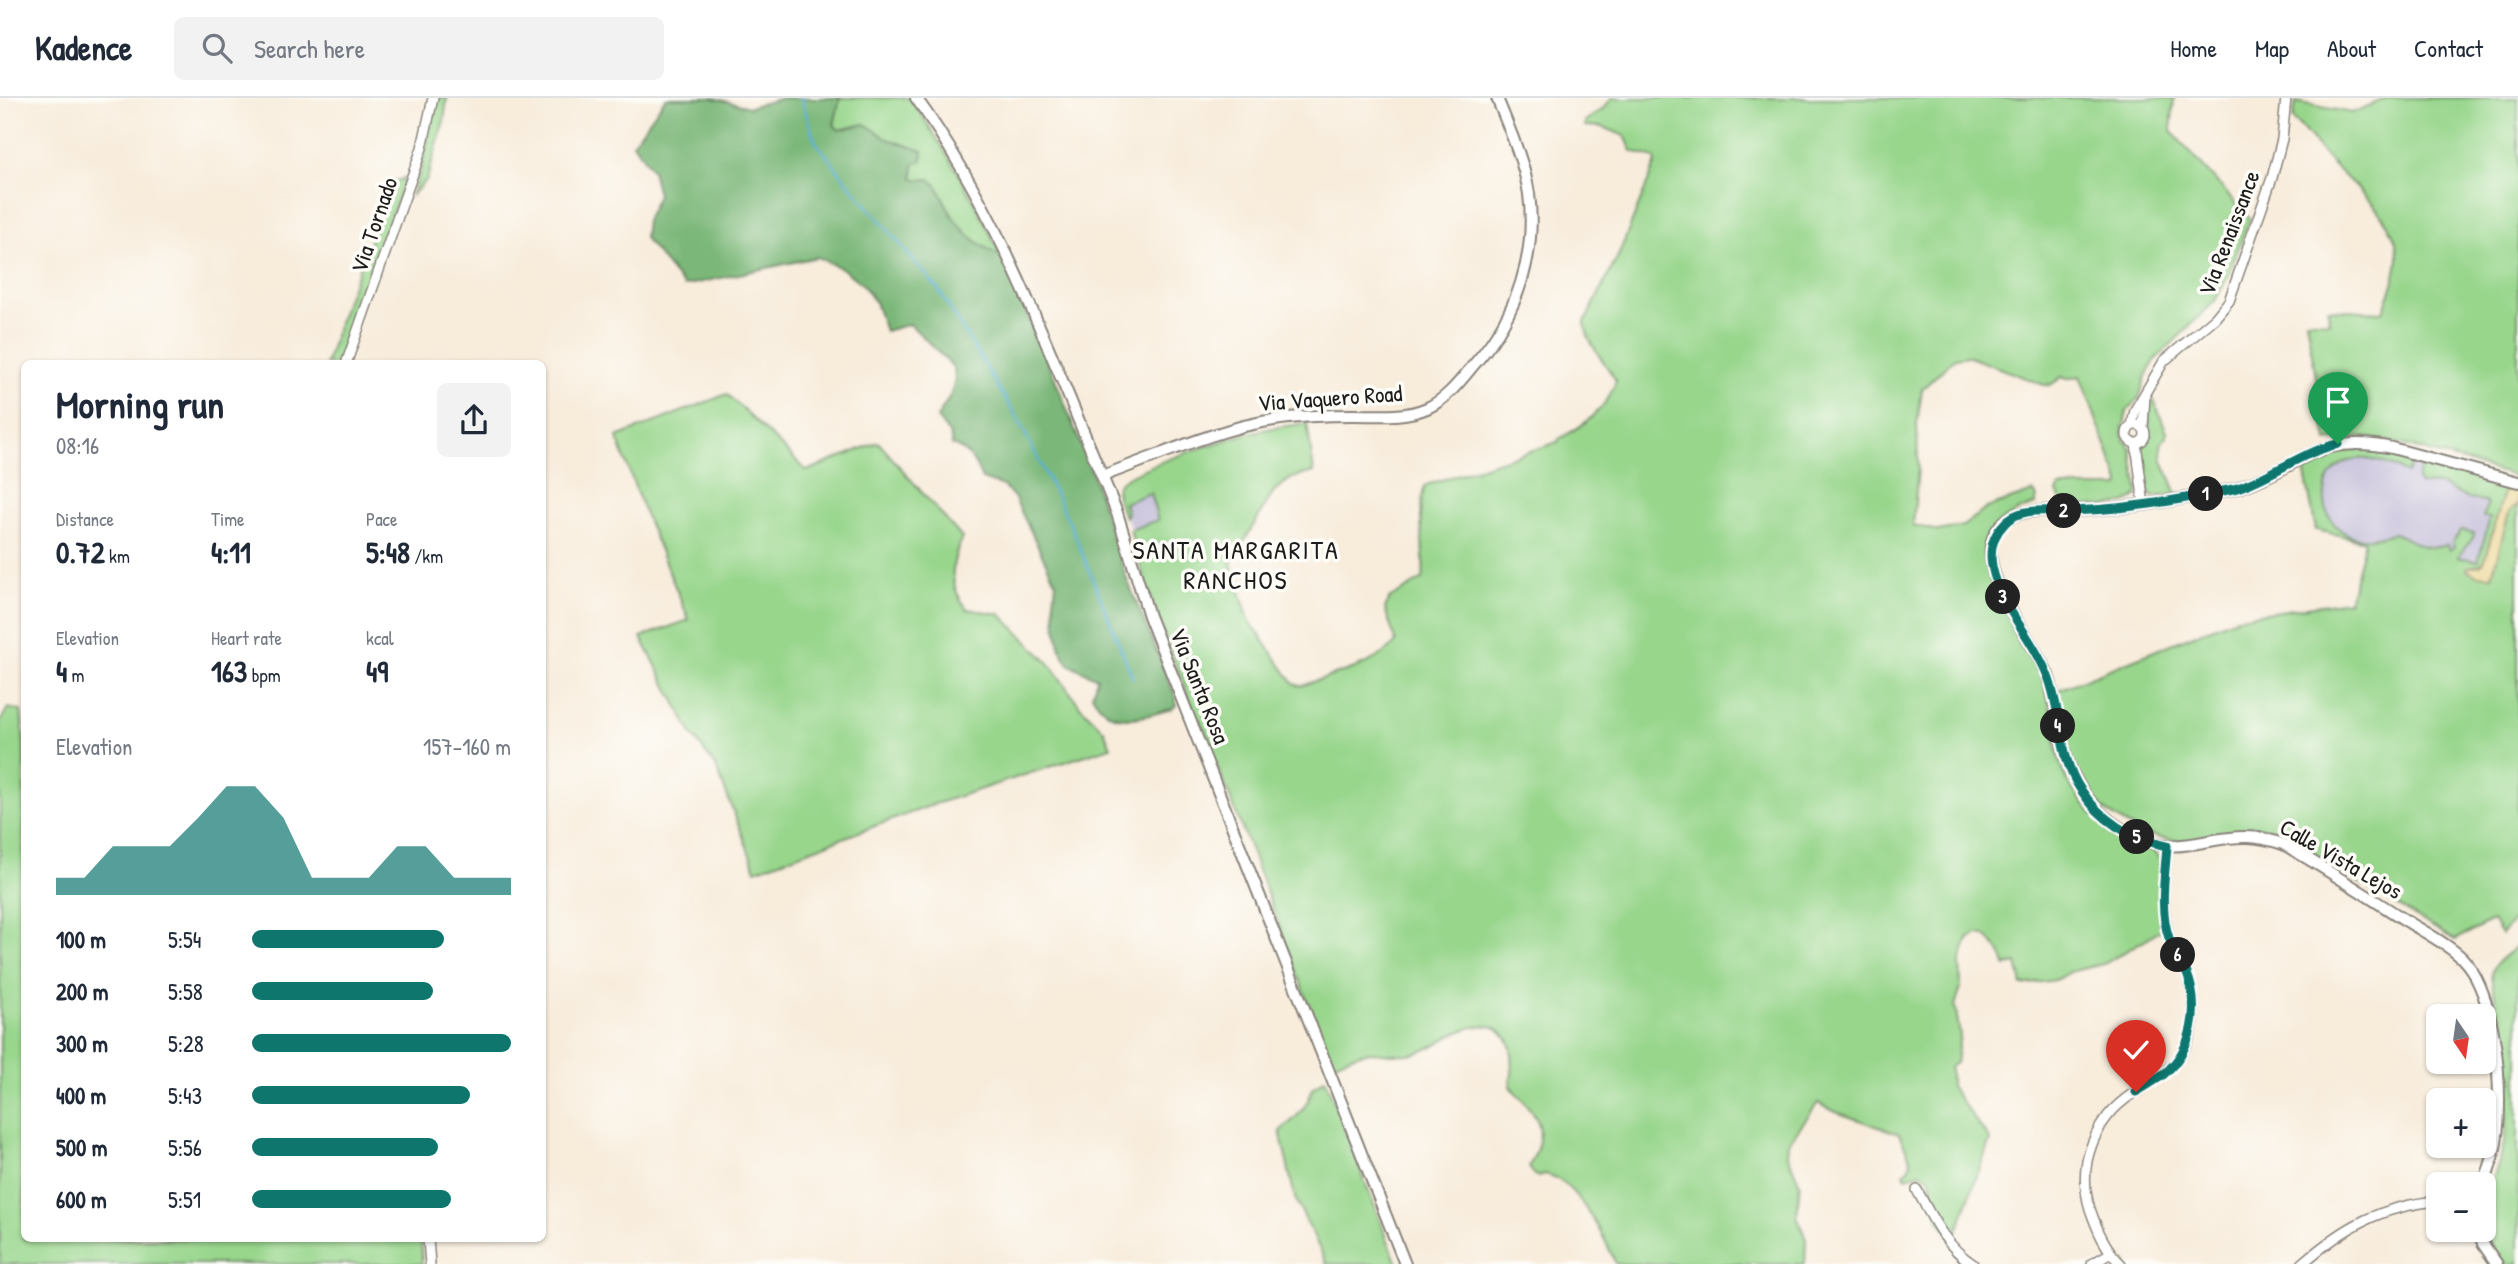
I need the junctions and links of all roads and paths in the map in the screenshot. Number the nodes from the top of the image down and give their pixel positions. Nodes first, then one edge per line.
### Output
1 (433, 98) edge
2 (916, 98) edge
3 (1497, 98) edge
4 (2286, 98) edge
5 (347, 360) edge
6 (2145, 394) junction
7 (2132, 426) junction
8 (2143, 427) junction
9 (2136, 443) junction
10 (1102, 475) junction
11 (2518, 482) edge
12 (2144, 505) junction
13 (2167, 846) junction
14 (2487, 1172) edge
15 (1917, 1190) dead end
16 (2426, 1203) edge
17 (428, 1242) edge
18 (2482, 1242) edge
19 (2109, 1254) junction
20 (430, 1264) edge
21 (1405, 1264) edge
22 (1973, 1264) edge
23 (2092, 1264) edge
24 (2120, 1264) edge
25 (2302, 1264) edge
26 (2497, 1264) edge

1 - 5 street, Via Tornado
2 - 10 street, Via Santa Rosa
3 - 10 street, Via Vaquero Road
4 - 6 street, Via Renaissance
6 - 7 street, Via Renaissance
6 - 8 street, Via Renaissance
7 - 8 street
7 - 9 street
8 - 9 street, Via Renaissance
9 - 12 street
10 - 21 street, Via Santa Rosa
11 - 12 street
12 - 13 street, Calle Vista Lejos
13 - 14 street, Calle Vista Lejos
13 - 19 street
15 - 22 street
16 - 25 street
17 - 20 street
18 - 26 street
19 - 23 street
19 - 24 street

